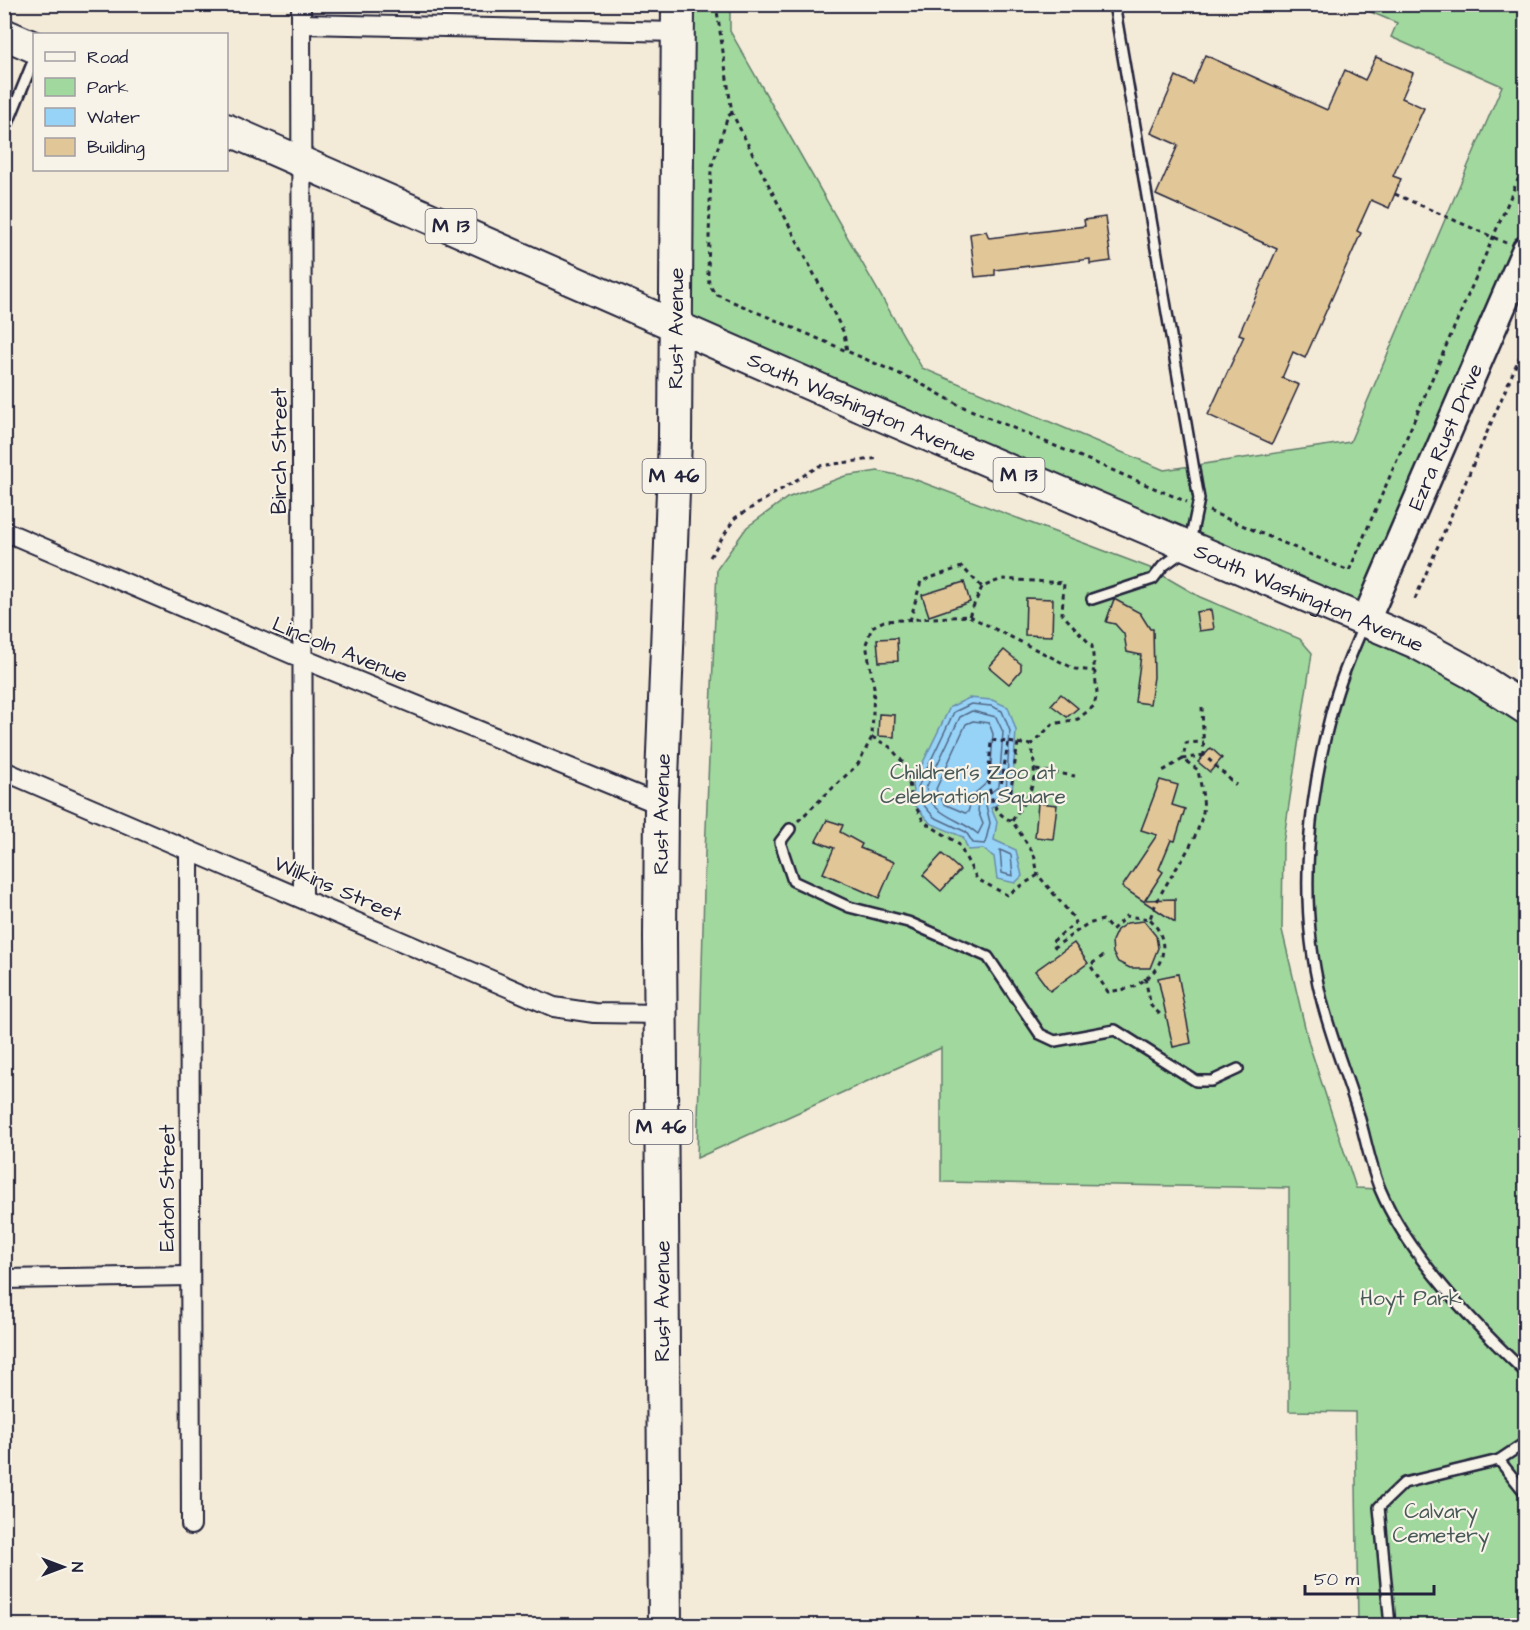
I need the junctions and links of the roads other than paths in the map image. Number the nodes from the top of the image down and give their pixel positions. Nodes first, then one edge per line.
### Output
1 (301, 4) edge
2 (1114, 4) edge
3 (678, 18) edge
4 (301, 24) junction
5 (4, 34) edge
6 (33, 47) edge
7 (33, 61) edge
8 (228, 130) edge
9 (4, 133) edge
10 (301, 160) junction
11 (1525, 250) edge
12 (676, 324) junction
13 (4, 531) edge
14 (1188, 547) junction
15 (1092, 598) dead end
16 (1365, 622) junction
17 (301, 658) junction
18 (1523, 703) edge
19 (4, 771) edge
20 (661, 805) junction
21 (790, 829) road end
22 (189, 852) junction
23 (303, 897) junction
24 (661, 1014) junction
25 (1238, 1069) dead end
26 (190, 1276) junction
27 (4, 1279) edge
28 (1526, 1373) edge
29 (1526, 1442) edge
30 (1499, 1460) junction
31 (1526, 1494) edge
32 (191, 1525) dead end
33 (665, 1626) edge
34 (1390, 1626) edge

1 - 4 street, Birch Street
2 - 14 lane
3 - 4 street
3 - 12 highway, Rust Avenue / M 46
4 - 10 street, Birch Street
5 - 6 main road
7 - 9 lane
8 - 10 main road, South Washington Avenue / M 13
10 - 12 main road, South Washington Avenue / M 13
10 - 17 street, Birch Street
11 - 16 main road, Ezra Rust Drive
12 - 14 main road, South Washington Avenue / M 13
12 - 20 highway, Rust Avenue / M 46
13 - 17 street, Lincoln Avenue
14 - 15 lane
14 - 16 main road, South Washington Avenue / M 13
16 - 18 main road, South Washington Avenue / M 13
16 - 28 lane
17 - 20 street, Lincoln Avenue
17 - 23 street, Birch Street
19 - 22 street, Wilkins Street
20 - 24 highway, Rust Avenue / M 46
21 - 25 lane
22 - 23 street, Wilkins Street
22 - 26 street, Eaton Street
23 - 24 street, Wilkins Street
24 - 33 highway, Rust Avenue / M 46
26 - 27 street
26 - 32 street, Eaton Street
29 - 30 lane
30 - 31 lane
30 - 34 lane

